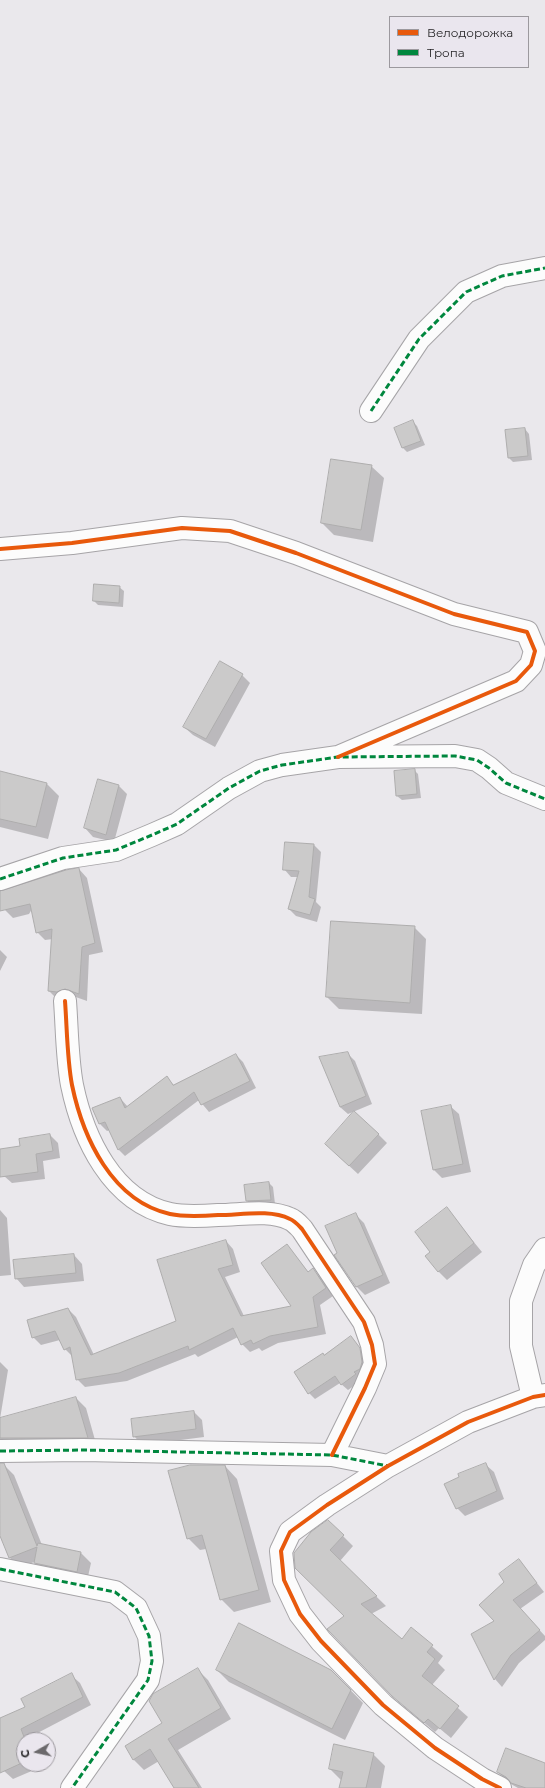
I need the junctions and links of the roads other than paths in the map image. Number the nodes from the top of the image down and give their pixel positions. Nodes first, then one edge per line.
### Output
1 (545, 268) edge
2 (371, 411) dead end
3 (0, 549) edge
4 (338, 758) junction
5 (545, 799) edge
6 (0, 879) edge
7 (65, 1001) dead end
8 (545, 1249) edge
9 (539, 1396) edge
10 (0, 1451) edge
11 (332, 1455) junction
12 (388, 1466) junction
13 (0, 1569) edge
14 (72, 1788) edge
15 (500, 1788) edge

1 - 2 street
3 - 4 street
4 - 5 street
4 - 6 street
7 - 11 street
8 - 9 street
9 - 12 street
10 - 11 street
11 - 12 street
12 - 15 street
13 - 14 street

